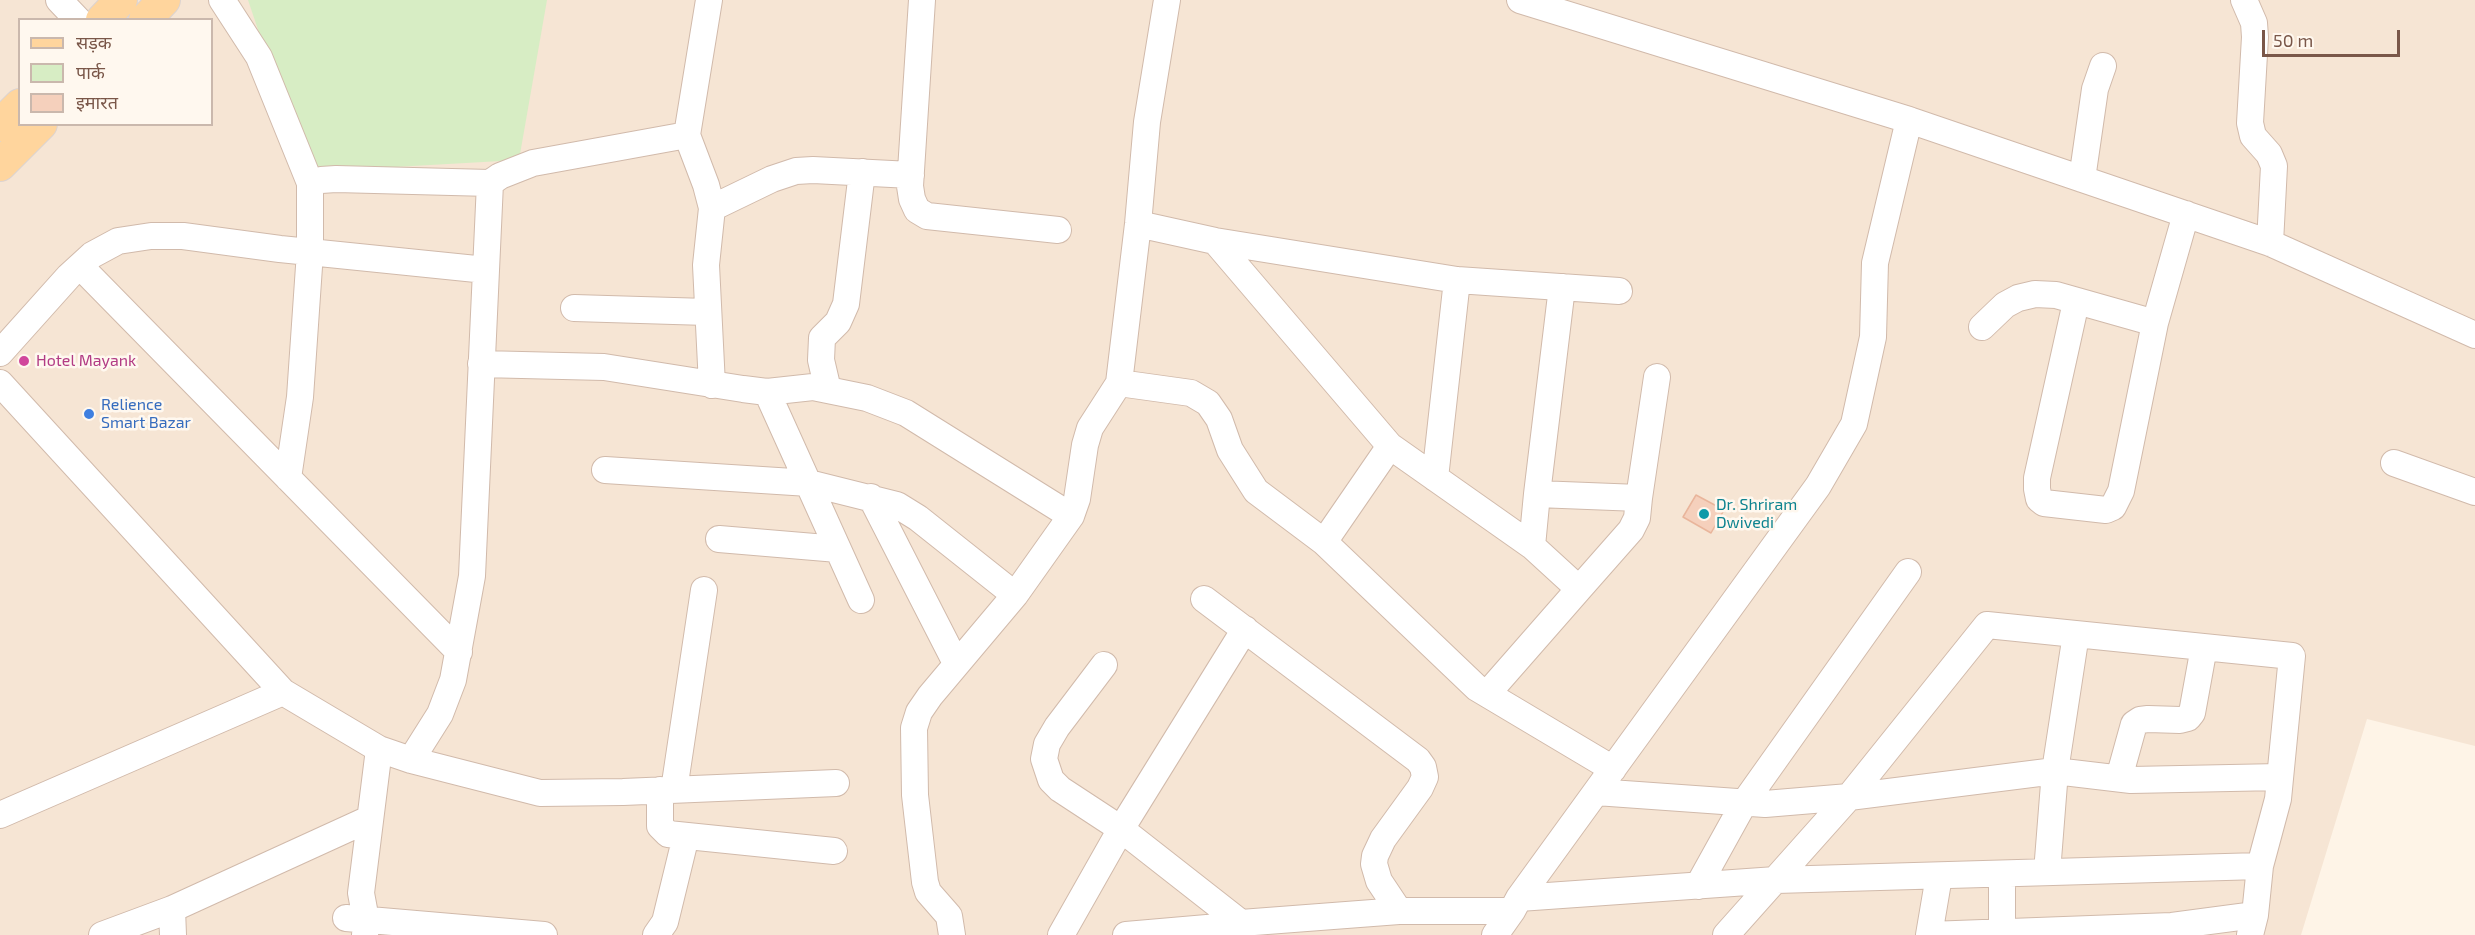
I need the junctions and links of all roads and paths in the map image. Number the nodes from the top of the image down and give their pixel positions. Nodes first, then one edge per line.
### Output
1 (60, 0) edge
2 (121, 0) edge
3 (164, 0) edge
4 (222, 0) edge
5 (709, 0) edge
6 (922, 0) edge
7 (1167, 0) edge
8 (1520, 0) edge
9 (2244, 0) edge
10 (76, 18) edge
11 (104, 18) edge
12 (147, 18) edge
13 (2103, 66) dead end
14 (1909, 120) junction
15 (38, 126) edge
16 (687, 135) junction
17 (0, 165) edge
18 (862, 172) junction
19 (911, 175) junction
20 (2082, 179) junction
21 (310, 183) junction
22 (490, 183) junction
23 (712, 208) junction
24 (2186, 214) junction
25 (1138, 224) junction
26 (1058, 230) dead end
27 (1215, 241) junction
28 (2270, 243) junction
29 (310, 252) junction
30 (80, 266) junction
31 (486, 270) junction
32 (1457, 280) junction
33 (1562, 287) junction
34 (1619, 291) dead end
35 (2076, 302) junction
36 (574, 308) dead end
37 (707, 312) junction
38 (2155, 323) junction
39 (1982, 327) dead end
40 (2475, 335) edge
41 (0, 353) edge
42 (481, 364) junction
43 (1657, 377) dead end
44 (0, 383) edge
45 (1119, 383) junction
46 (712, 385) junction
47 (828, 390) junction
48 (768, 392) junction
49 (1390, 446) junction
50 (2394, 463) dead end
51 (605, 470) dead end
52 (288, 478) junction
53 (1435, 478) junction
54 (809, 483) junction
55 (2475, 492) edge
56 (1537, 494) junction
57 (871, 497) junction
58 (1639, 498) junction
59 (1071, 516) junction
60 (719, 539) dead end
61 (1324, 542) junction
62 (1532, 546) junction
63 (838, 549) junction
64 (1908, 572) dead end
65 (1579, 589) junction
66 (704, 590) dead end
67 (1015, 595) junction
68 (1204, 599) dead end
69 (861, 600) dead end
70 (1245, 629) junction
71 (2076, 634) junction
72 (2204, 647) junction
73 (459, 652) junction
74 (956, 663) junction
75 (1104, 665) dead end
76 (284, 692) junction
77 (1487, 694) junction
78 (378, 749) junction
79 (411, 760) junction
80 (1613, 769) junction
81 (2055, 771) junction
82 (2280, 777) junction
83 (2119, 778) junction
84 (836, 783) dead end
85 (667, 790) junction
86 (1596, 792) junction
87 (1849, 797) junction
88 (1744, 803) junction
89 (0, 815) edge
90 (369, 819) junction
91 (1121, 829) junction
92 (686, 836) junction
93 (834, 851) dead end
94 (2260, 866) junction
95 (2047, 872) junction
96 (2002, 874) junction
97 (1939, 876) junction
98 (1776, 880) junction
99 (1698, 886) junction
100 (1516, 905) junction
101 (172, 909) junction
102 (1399, 911) junction
103 (1240, 923) junction
104 (2252, 925) edge
105 (356, 927) edge
106 (2173, 931) edge
107 (1207, 932) edge
108 (2002, 932) junction
109 (102, 935) edge
110 (173, 935) edge
111 (544, 935) edge
112 (656, 935) edge
113 (952, 935) edge
114 (1060, 935) edge
115 (1126, 935) edge
116 (1496, 935) edge
117 (1726, 935) edge
118 (1927, 935) edge

1 - 10 street
2 - 11 main road
3 - 12 main road
4 - 21 street
5 - 16 street
6 - 19 street
7 - 25 street
8 - 14 street
9 - 28 street
13 - 20 street
14 - 20 street
14 - 80 street
15 - 17 main road
16 - 22 street
16 - 23 street
18 - 19 street
18 - 23 street
18 - 47 street
19 - 26 street
20 - 24 street
21 - 22 street
21 - 29 street
22 - 31 street
23 - 37 street
24 - 28 street
24 - 38 street
25 - 27 street
25 - 45 street
27 - 32 street
27 - 49 street
28 - 40 street
29 - 30 street
29 - 31 street
29 - 52 street
30 - 41 street
30 - 52 street
31 - 42 street
32 - 33 street
32 - 53 street
33 - 34 street
33 - 56 street
35 - 38 street
35 - 38 street
35 - 39 street
36 - 37 street
37 - 46 street
42 - 46 street
42 - 73 street
43 - 58 street
44 - 76 street
45 - 59 street
45 - 61 street
46 - 48 street
47 - 48 street
47 - 59 street
48 - 54 street
49 - 53 street
49 - 61 street
50 - 55 street
51 - 54 street
52 - 73 street
53 - 62 street
54 - 57 street
54 - 63 street
56 - 58 street
56 - 62 street
57 - 67 street
57 - 74 street
58 - 65 street
59 - 67 street
60 - 63 street
61 - 77 street
62 - 65 street
63 - 69 street
64 - 88 street
65 - 77 street
66 - 85 street
67 - 74 street
68 - 70 street
70 - 91 street
70 - 102 street
71 - 72 street
71 - 81 street
71 - 87 street
72 - 82 street
72 - 83 street
73 - 79 street
74 - 113 street
75 - 91 street
76 - 78 street
76 - 89 street
77 - 80 street
78 - 79 street
78 - 90 street
79 - 85 street
80 - 86 street
81 - 83 street
81 - 87 street
81 - 95 street
82 - 83 street
82 - 94 street
84 - 85 street
85 - 92 street
86 - 88 street
86 - 100 street
87 - 88 street
87 - 98 street
88 - 99 street
90 - 101 street
90 - 105 street
91 - 103 street
91 - 114 street
92 - 93 street
92 - 112 street
94 - 95 street
94 - 104 street
95 - 96 street
96 - 97 street
96 - 108 street
97 - 98 street
97 - 118 street
98 - 99 street
98 - 117 street
99 - 100 street
100 - 102 street
100 - 116 street
101 - 109 street
101 - 110 street
102 - 103 street
103 - 107 street
104 - 106 street
105 - 111 street
106 - 108 street
107 - 115 street
108 - 118 street

